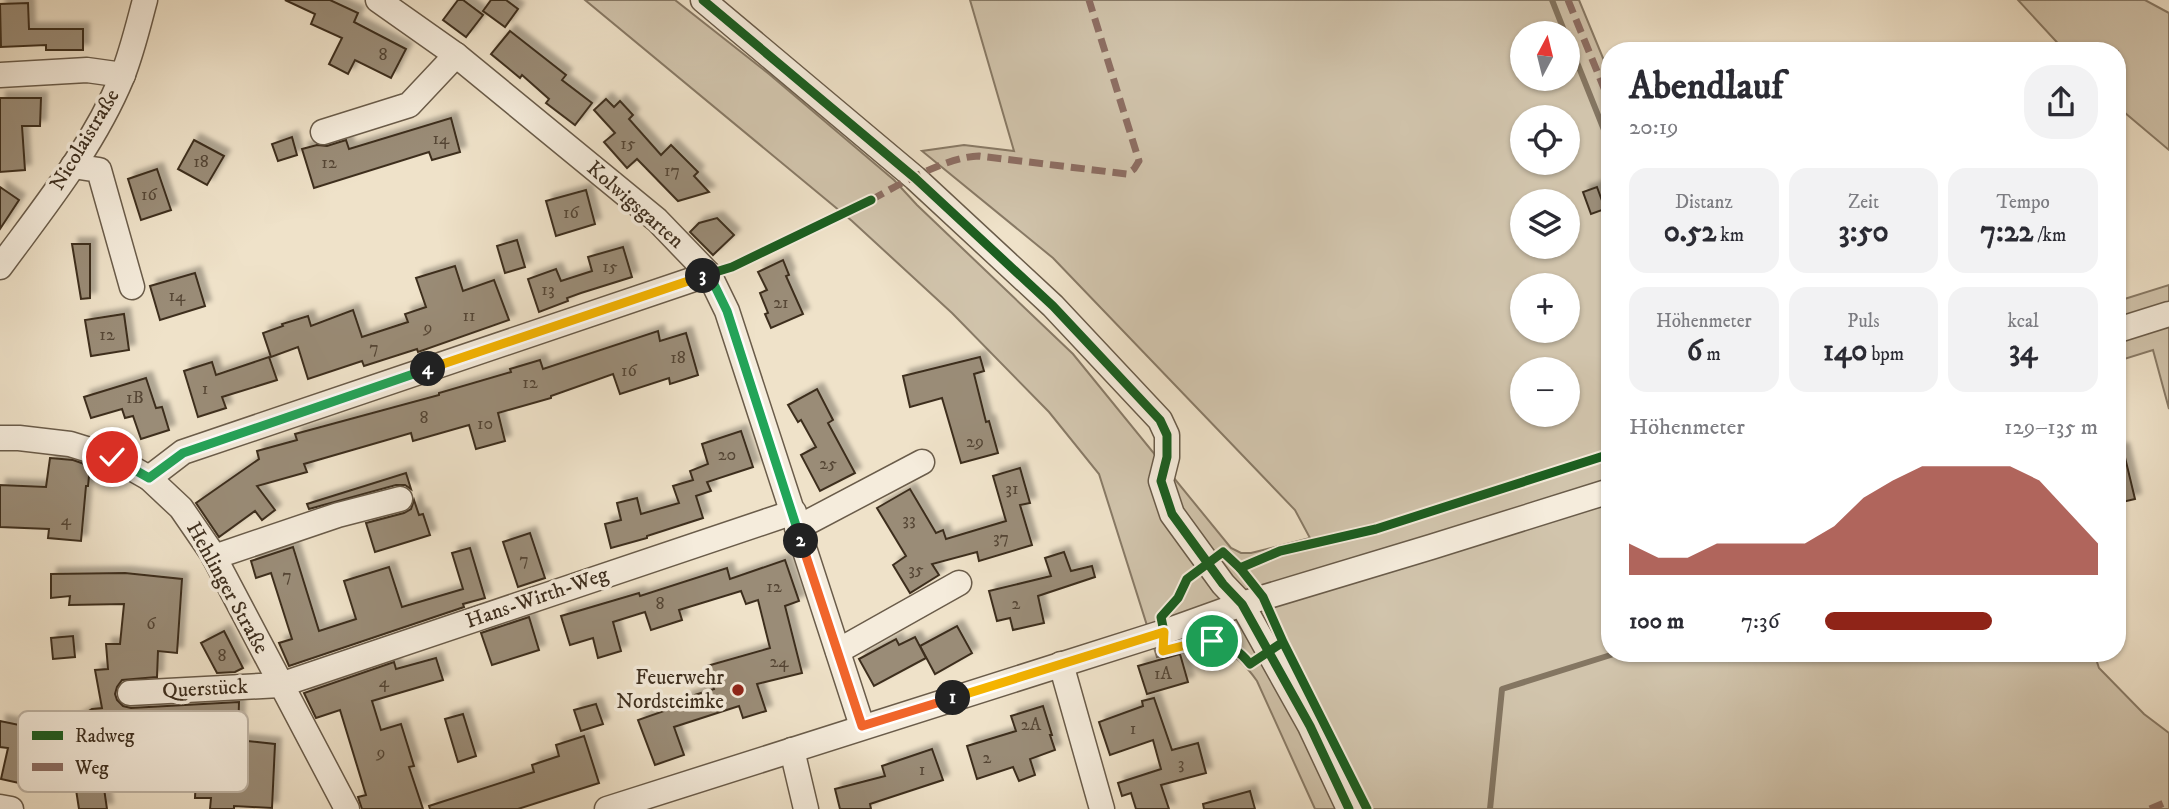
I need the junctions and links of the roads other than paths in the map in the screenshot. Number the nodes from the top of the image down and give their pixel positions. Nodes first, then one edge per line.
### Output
1 (145, 0) edge
2 (378, 0) edge
3 (703, 0) edge
4 (456, 55) junction
5 (0, 75) edge
6 (123, 75) junction
7 (323, 132) dead end
8 (73, 166) junction
9 (0, 267) edge
10 (709, 274) junction
11 (132, 287) dead end
12 (2169, 314) edge
13 (2126, 327) edge
14 (0, 438) edge
15 (922, 462) dead end
16 (149, 478) junction
17 (1601, 494) edge
18 (400, 499) dead end
19 (795, 520) junction
20 (214, 557) junction
21 (959, 583) dead end
22 (1242, 604) junction
23 (838, 651) junction
24 (1061, 664) junction
25 (280, 685) junction
26 (130, 693) dead end
27 (862, 726) junction
28 (792, 750) junction
29 (0, 807) edge
30 (11, 809) edge
31 (346, 809) edge
32 (607, 809) edge
33 (806, 809) edge
34 (1102, 809) edge
35 (1349, 809) edge

1 - 6 street, Nicolaistraße
2 - 4 street, Kolwigsgarten
3 - 22 street
4 - 7 street
4 - 10 street, Kolwigsgarten
5 - 6 street
6 - 8 street, Nicolaistraße
8 - 9 street, Nicolaistraße
8 - 11 street
10 - 16 street
10 - 19 street, Kolwigsgarten
12 - 13 street
14 - 16 street, Hehlinger Straße
15 - 19 street
16 - 20 street, Hehlinger Straße
17 - 22 street
18 - 20 street
19 - 23 street, Kolwigsgarten
19 - 25 street, Hans-Wirth-Weg
20 - 25 street, Hehlinger Straße
21 - 23 street
22 - 24 street
22 - 35 street
23 - 27 street, Kolwigsgarten
24 - 27 street
24 - 34 street
25 - 26 street, Querstück
25 - 31 street, Hehlinger Straße
27 - 28 street
28 - 32 street
28 - 33 street
29 - 30 street

